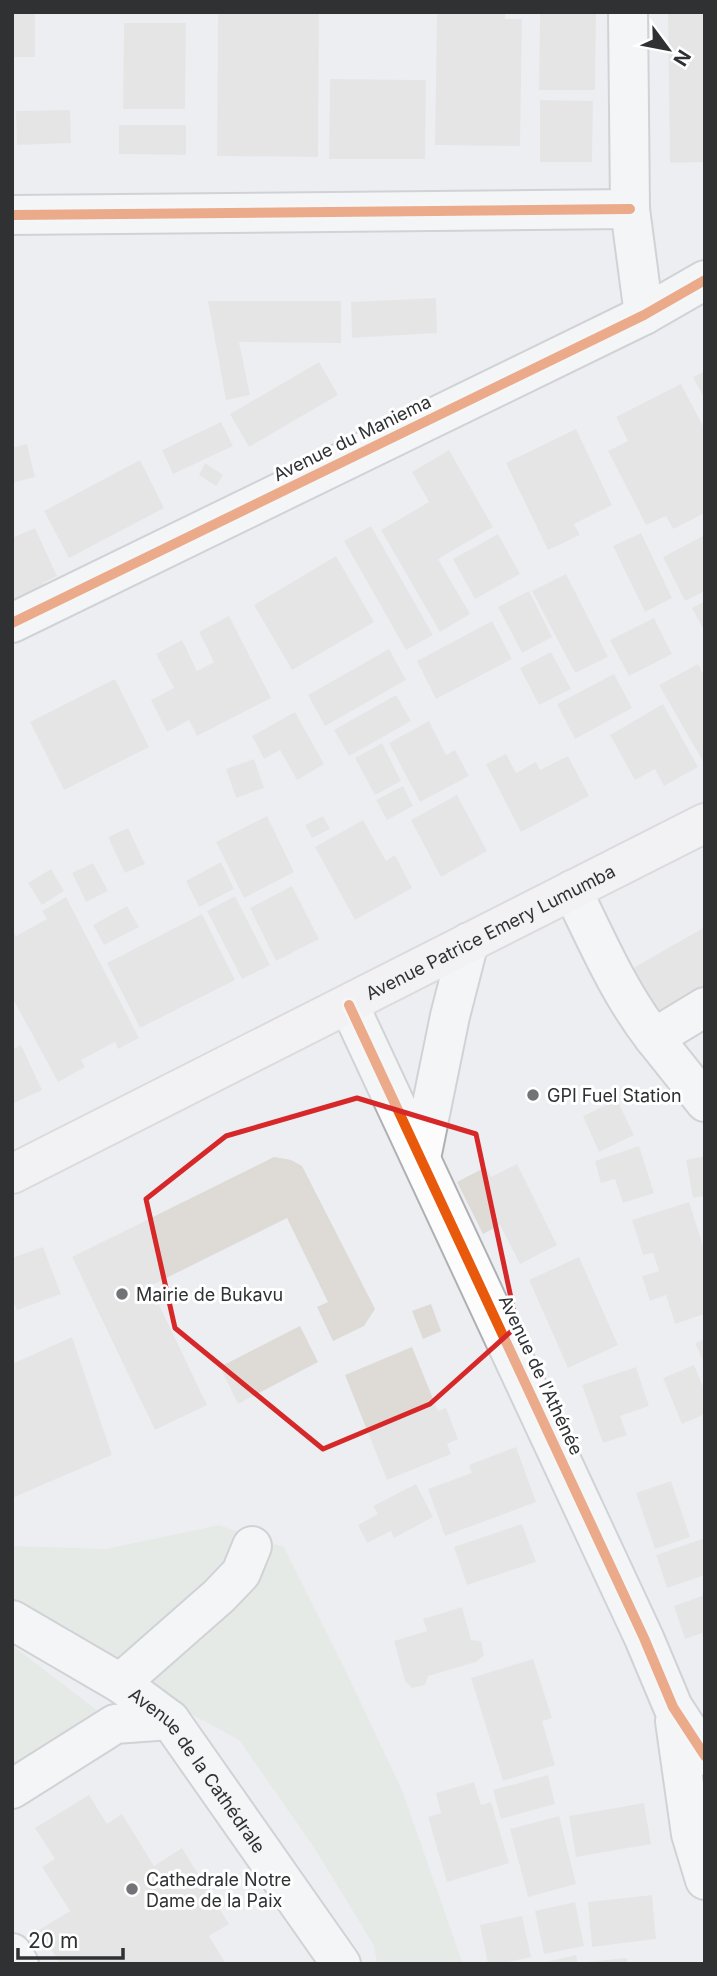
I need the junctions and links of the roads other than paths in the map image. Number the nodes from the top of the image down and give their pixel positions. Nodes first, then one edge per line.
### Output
1 (628, 12) edge
2 (630, 209) junction
3 (12, 215) edge
4 (705, 280) edge
5 (644, 315) junction
6 (12, 623) edge
7 (705, 823) edge
8 (572, 890) junction
9 (469, 942) junction
10 (349, 1005) junction
11 (705, 1007) edge
12 (654, 1038) junction
13 (705, 1102) edge
14 (421, 1158) junction
15 (12, 1174) edge
16 (252, 1546) dead end
17 (12, 1620) edge
18 (120, 1683) junction
19 (673, 1707) junction
20 (170, 1720) junction
21 (705, 1756) edge
22 (12, 1789) edge
23 (705, 1880) edge
24 (12, 1953) edge
25 (19, 1964) edge
26 (341, 1964) edge

1 - 2 street
2 - 3 street
2 - 5 street
4 - 5 street, Avenue du Maniema
5 - 6 street, Avenue du Maniema
7 - 8 main road, Avenue Patrice Emery Lumumba
8 - 9 main road, Avenue Patrice Emery Lumumba
8 - 12 street
9 - 10 main road, Avenue Patrice Emery Lumumba
9 - 14 street
10 - 14 street, Avenue de l'Athénée
10 - 15 main road, Avenue Patrice Emery Lumumba
11 - 12 street
12 - 13 street
14 - 19 street, Avenue de l'Athénée
16 - 18 street
17 - 18 street, Avenue de la Cathédrale
18 - 20 street, Avenue de la Cathédrale
19 - 21 street, Avenue de l'Athénée
19 - 23 street
20 - 22 street
20 - 26 street, Avenue de la Cathédrale
24 - 25 street

